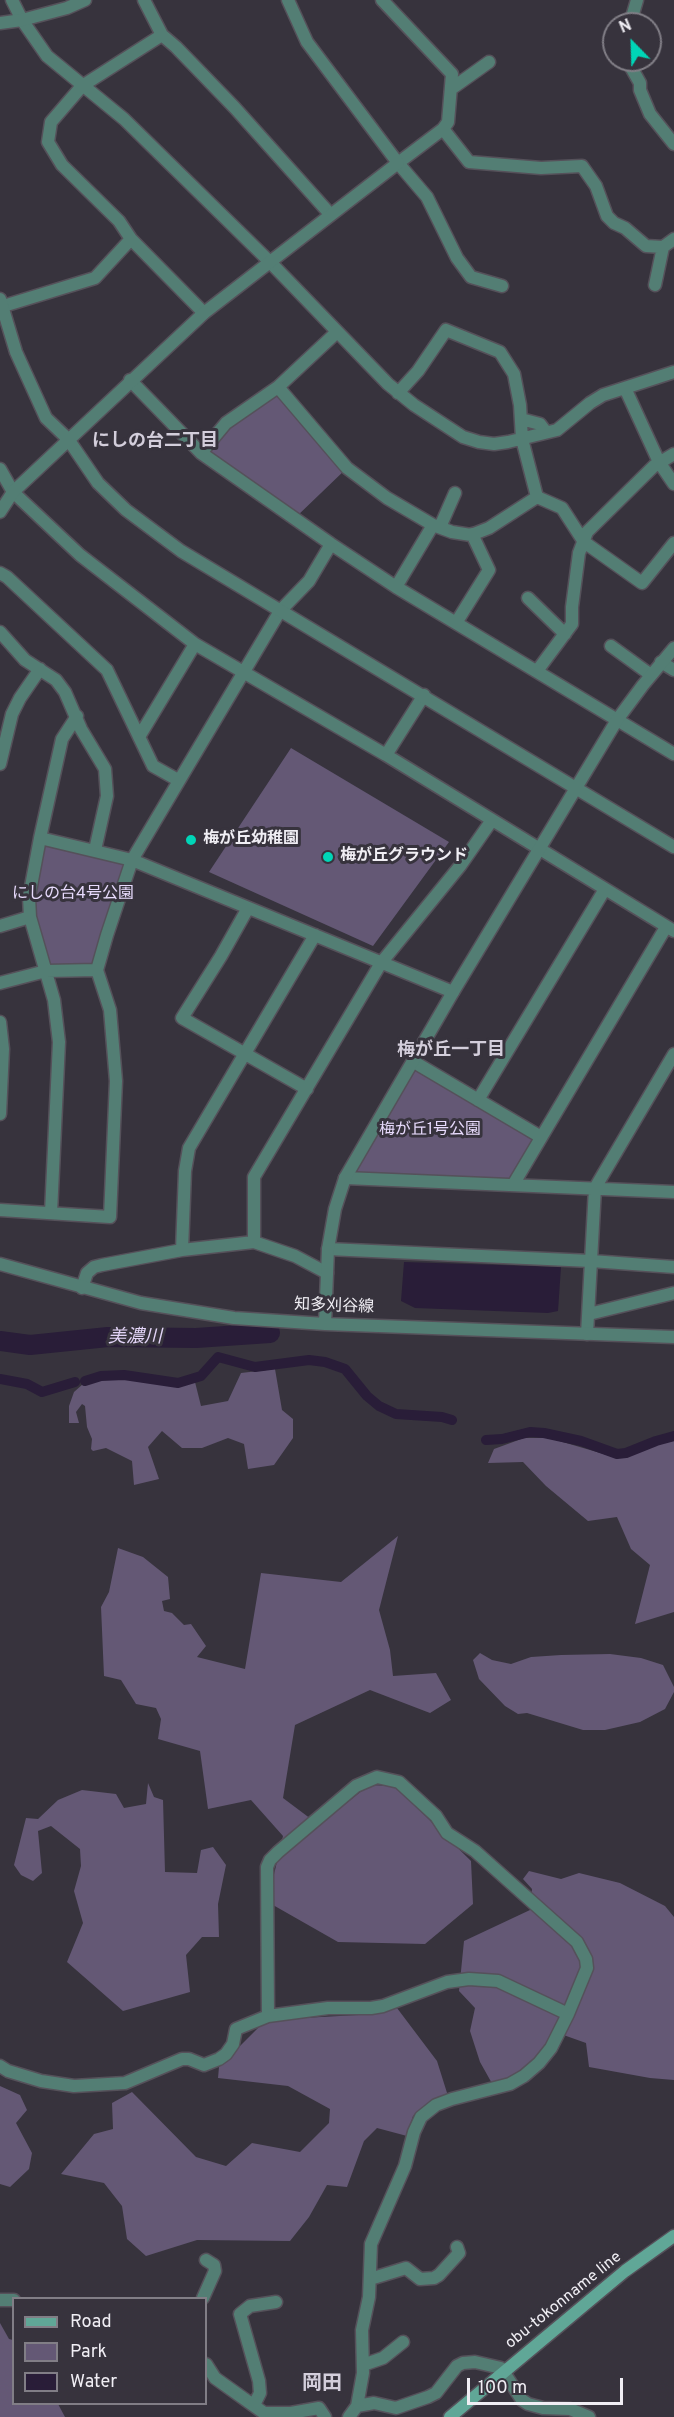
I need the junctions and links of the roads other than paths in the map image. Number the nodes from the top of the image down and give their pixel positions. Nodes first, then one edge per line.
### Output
1 (12, 0) edge
2 (85, 0) edge
3 (144, 0) edge
4 (288, 0) edge
5 (382, 0) edge
6 (65, 4) edge
7 (22, 20) junction
8 (0, 23) edge
9 (162, 35) junction
10 (489, 62) dead end
11 (634, 72) edge
12 (82, 86) junction
13 (451, 89) junction
14 (443, 129) junction
15 (674, 144) edge
16 (398, 163) junction
17 (330, 214) junction
18 (131, 239) junction
19 (674, 239) edge
20 (663, 247) junction
21 (270, 262) junction
22 (655, 285) dead end
23 (502, 286) dead end
24 (1, 304) edge
25 (204, 313) junction
26 (337, 332) junction
27 (674, 372) edge
28 (130, 380) junction
29 (278, 387) junction
30 (625, 388) junction
31 (398, 393) junction
32 (521, 419) junction
33 (546, 432) junction
34 (68, 439) junction
35 (522, 439) junction
36 (201, 453) junction
37 (674, 454) edge
38 (658, 462) junction
39 (0, 469) edge
40 (674, 484) edge
41 (13, 492) junction
42 (455, 492) dead end
43 (537, 497) junction
44 (0, 512) edge
45 (436, 526) junction
46 (472, 534) junction
47 (583, 540) junction
48 (674, 543) edge
49 (331, 544) junction
50 (0, 573) edge
51 (396, 587) junction
52 (528, 598) dead end
53 (280, 611) junction
54 (456, 623) junction
55 (0, 632) edge
56 (565, 634) junction
57 (195, 644) junction
58 (611, 646) dead end
59 (674, 648) edge
60 (661, 662) junction
61 (40, 669) junction
62 (674, 670) edge
63 (243, 672) junction
64 (537, 672) junction
65 (651, 675) junction
66 (424, 695) junction
67 (77, 716) junction
68 (617, 720) junction
69 (139, 737) junction
70 (674, 754) edge
71 (386, 755) junction
72 (0, 764) edge
73 (178, 780) junction
74 (576, 788) junction
75 (492, 820) junction
76 (40, 838) junction
77 (674, 847) edge
78 (539, 849) junction
79 (95, 850) junction
80 (132, 860) junction
81 (605, 889) junction
82 (248, 908) junction
83 (30, 917) junction
84 (0, 926) edge
85 (670, 929) edge
86 (315, 935) junction
87 (381, 963) junction
88 (97, 970) junction
89 (46, 971) junction
90 (0, 983) edge
91 (453, 992) junction
92 (0, 1022) edge
93 (245, 1053) junction
94 (674, 1054) edge
95 (414, 1062) junction
96 (307, 1089) junction
97 (478, 1100) junction
98 (0, 1114) edge
99 (542, 1137) junction
100 (345, 1178) junction
101 (513, 1185) junction
102 (595, 1188) junction
103 (674, 1192) edge
104 (0, 1210) edge
105 (51, 1213) junction
106 (254, 1242) junction
107 (328, 1249) junction
108 (182, 1250) junction
109 (591, 1261) junction
110 (0, 1264) edge
111 (674, 1267) edge
112 (327, 1273) junction
113 (82, 1288) junction
114 (674, 1293) edge
115 (589, 1314) junction
116 (325, 1324) junction
117 (587, 1334) junction
118 (674, 1337) edge
119 (568, 2014) junction
120 (268, 2016) junction
121 (0, 2066) edge
122 (674, 2236) edge
123 (457, 2247) dead end
124 (206, 2260) dead end
125 (370, 2278) junction
126 (203, 2297) edge
127 (276, 2302) dead end
128 (403, 2342) dead end
129 (363, 2365) junction
130 (207, 2366) edge
131 (504, 2372) junction
132 (254, 2405) junction
133 (357, 2406) junction
134 (326, 2417) edge
135 (349, 2417) edge
136 (450, 2417) edge
137 (588, 2417) edge

1 - 7 street
2 - 6 street
3 - 9 street
4 - 16 street
5 - 13 street
6 - 7 street
7 - 8 street
7 - 12 street
9 - 12 street
9 - 17 street
10 - 13 street
11 - 15 street
12 - 18 street
12 - 21 street
13 - 14 street
14 - 16 street
14 - 20 street
16 - 17 street
16 - 23 street
17 - 21 street
18 - 24 street
18 - 25 street
19 - 20 street
20 - 22 street
21 - 25 street
21 - 26 street
24 - 34 street
25 - 28 street
26 - 29 street
26 - 31 street
27 - 30 street
28 - 34 street
28 - 36 street
29 - 36 street
29 - 45 street
30 - 33 street
30 - 38 street
31 - 32 street
31 - 35 street
32 - 33 street
32 - 35 street
33 - 35 street
34 - 41 street
34 - 53 street
35 - 43 street
36 - 49 street
37 - 38 street
38 - 40 street
38 - 47 street
39 - 41 street
41 - 44 street
41 - 57 street
42 - 45 street
43 - 46 street
43 - 47 street
45 - 46 street
45 - 51 street
46 - 54 street
47 - 48 street
47 - 56 street
49 - 51 street
49 - 53 street
50 - 69 street
51 - 54 street
52 - 56 street
53 - 63 street
53 - 66 street
54 - 64 street
55 - 61 street
56 - 64 street
57 - 63 street
57 - 69 street
58 - 65 street
59 - 60 street
60 - 62 street
60 - 65 street
61 - 67 street
61 - 72 street
63 - 71 street
63 - 73 street
64 - 68 street
65 - 68 street
66 - 71 street
66 - 74 street
67 - 76 street
67 - 79 street
68 - 70 street
68 - 74 street
69 - 73 street
71 - 75 street
73 - 80 street
74 - 77 street
74 - 78 street
75 - 78 street
75 - 87 street
76 - 79 street
76 - 83 street
78 - 81 street
78 - 91 street
79 - 80 street
80 - 82 street
80 - 88 street
81 - 85 street
81 - 97 street
82 - 86 street
82 - 93 street
83 - 84 street
83 - 89 street
85 - 99 street
86 - 87 street
86 - 93 street
87 - 91 street
87 - 96 street
88 - 89 street
88 - 105 street
89 - 90 street
89 - 105 street
91 - 95 street
92 - 98 street
93 - 96 street
93 - 108 street
94 - 102 street
95 - 97 street
95 - 100 street
96 - 106 street
97 - 99 street
99 - 101 street
100 - 101 street
100 - 107 street
101 - 102 street
102 - 103 street
102 - 109 street
104 - 105 street
106 - 108 street
106 - 112 street
107 - 109 street
107 - 112 street
108 - 113 street
109 - 111 street
109 - 115 street
110 - 113 street, 知多刈谷線
112 - 116 street
113 - 116 street, 知多刈谷線
114 - 115 street
115 - 117 street
116 - 117 street, 知多刈谷線
117 - 118 street, 知多刈谷線
119 - 120 street
119 - 120 street
119 - 125 street
120 - 121 street
122 - 131 main road, obu-tokonname line
123 - 125 street
124 - 126 street
125 - 129 street
127 - 132 street
128 - 129 street
129 - 133 street
130 - 132 street
131 - 133 street
131 - 136 main road, obu-tokonname line
131 - 137 street
132 - 134 street
133 - 135 street

